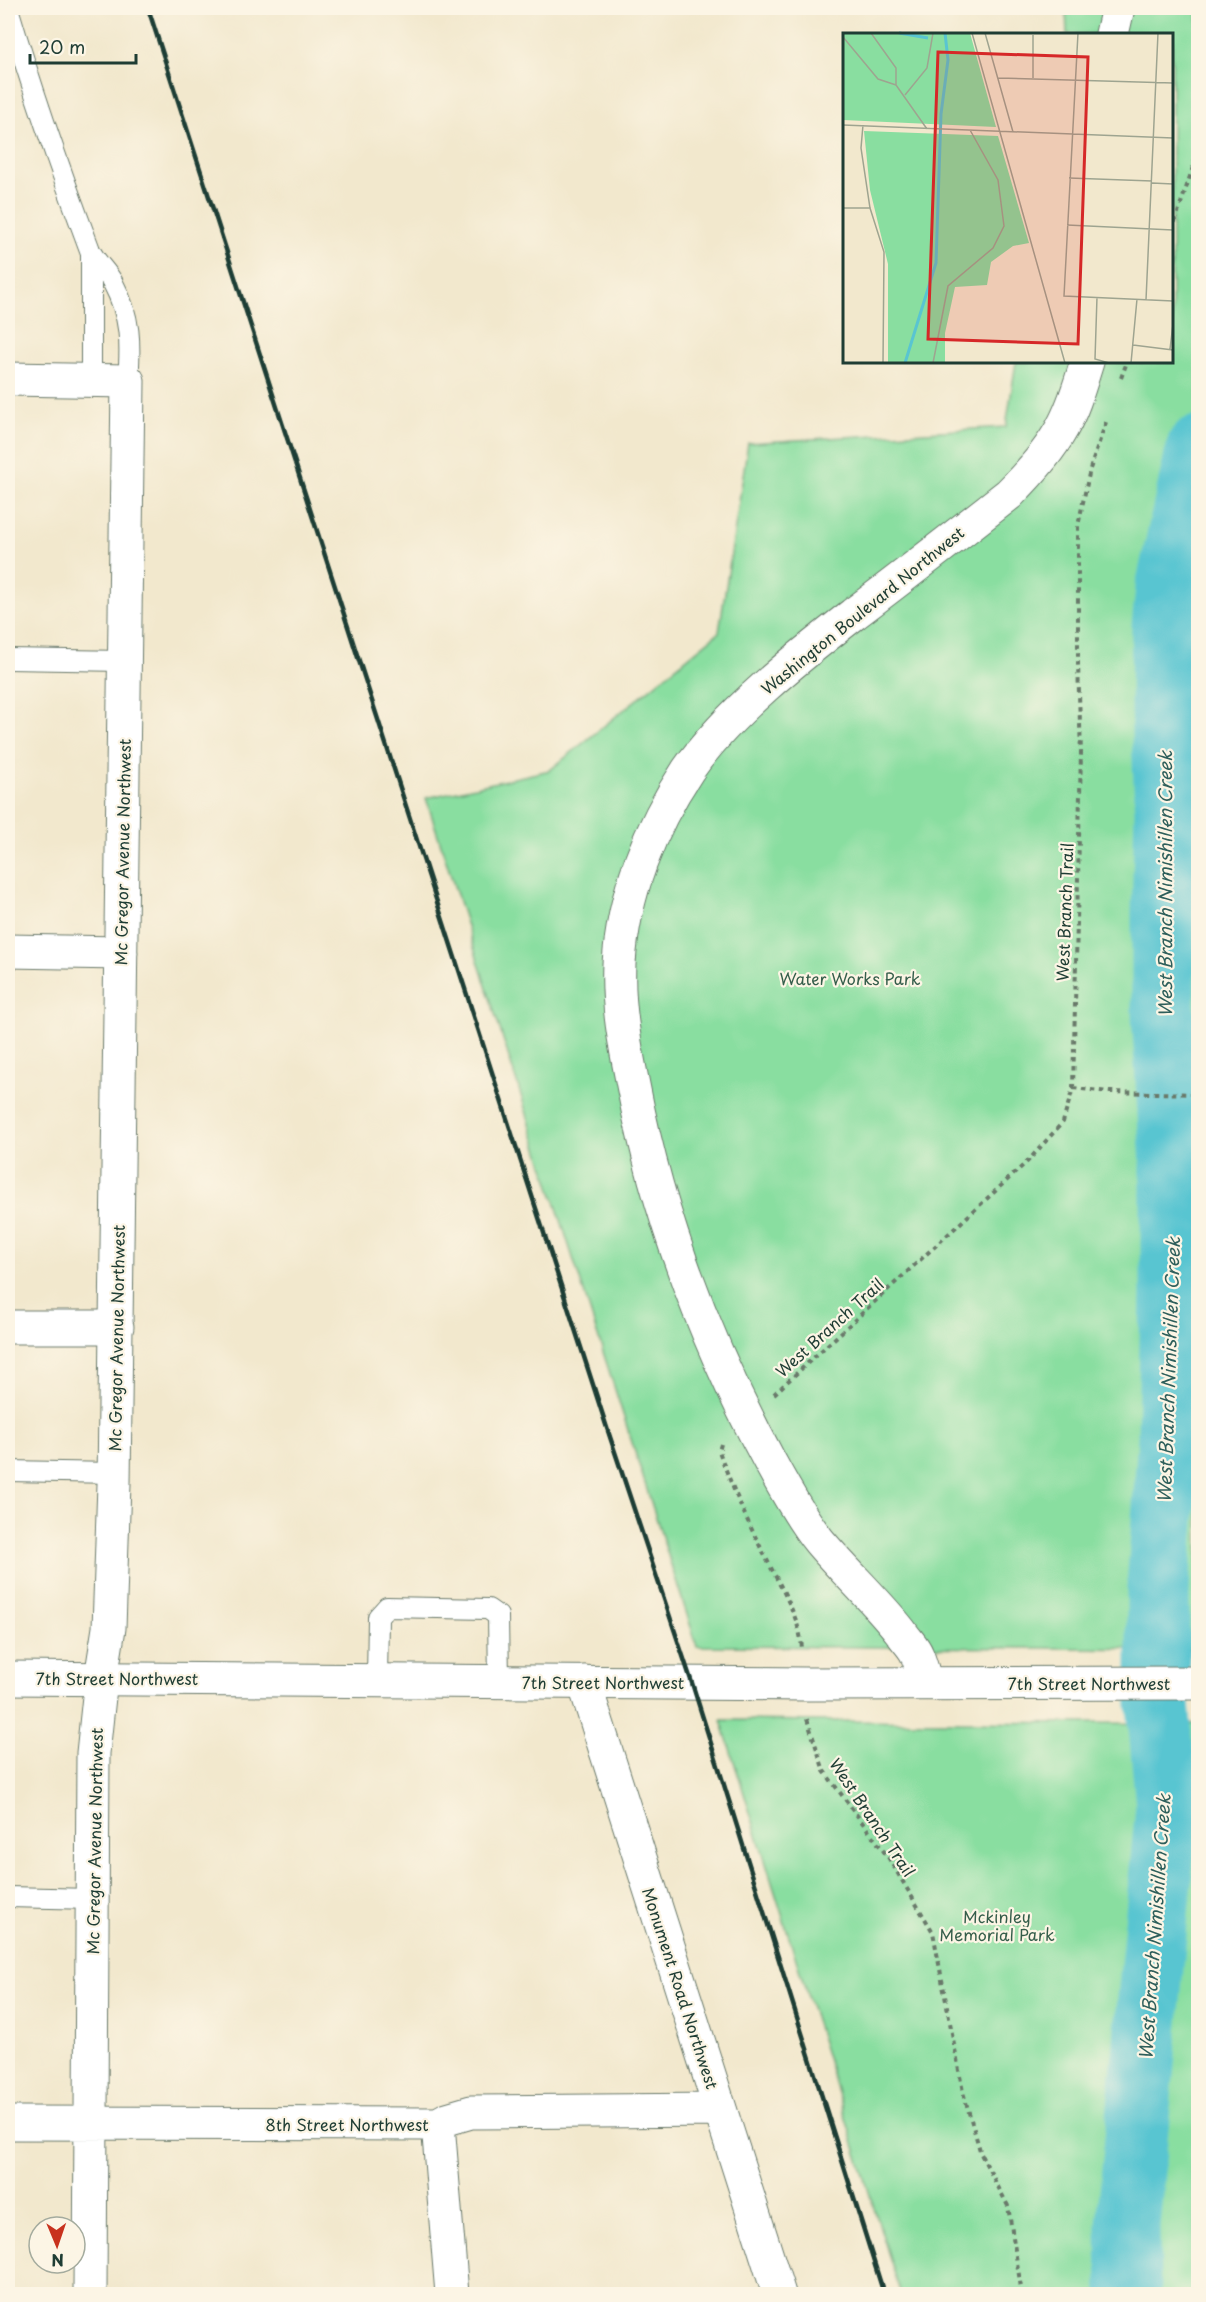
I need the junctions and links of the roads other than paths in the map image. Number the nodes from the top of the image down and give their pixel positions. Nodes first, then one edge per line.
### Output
1 (9, 8) edge
2 (1118, 8) edge
3 (1112, 33) edge
4 (91, 254) junction
5 (1087, 363) edge
6 (8, 379) edge
7 (91, 380) junction
8 (128, 381) junction
9 (8, 659) edge
10 (124, 661) junction
11 (8, 951) edge
12 (121, 952) junction
13 (8, 1327) edge
14 (117, 1327) junction
15 (8, 1471) edge
16 (114, 1473) junction
17 (8, 1678) edge
18 (101, 1678) junction
19 (377, 1680) junction
20 (499, 1681) junction
21 (584, 1682) junction
22 (926, 1683) junction
23 (1198, 1683) edge
24 (8, 1897) edge
25 (92, 1899) junction
26 (720, 2110) junction
27 (8, 2122) edge
28 (92, 2123) junction
29 (438, 2124) junction
30 (90, 2295) edge
31 (452, 2295) edge
32 (779, 2295) edge

1 - 4 lane
2 - 3 street
4 - 7 lane
4 - 8 lane
5 - 22 street, Washington Boulevard Northwest
6 - 7 street
7 - 8 street
8 - 10 street, Mc Gregor Avenue Northwest
9 - 10 lane
10 - 12 street, Mc Gregor Avenue Northwest
11 - 12 street
12 - 14 street, Mc Gregor Avenue Northwest
13 - 14 street
14 - 16 street, Mc Gregor Avenue Northwest
15 - 16 lane
16 - 18 street, Mc Gregor Avenue Northwest
17 - 18 street, 7th Street Northwest
18 - 19 street, 7th Street Northwest
18 - 25 street, Mc Gregor Avenue Northwest
19 - 20 street, 7th Street Northwest
19 - 20 lane
20 - 21 street, 7th Street Northwest
21 - 22 street, 7th Street Northwest
21 - 26 street, Monument Road Northwest
22 - 23 street, 7th Street Northwest
24 - 25 lane
25 - 28 street, Mc Gregor Avenue Northwest
26 - 29 street, 8th Street Northwest
26 - 32 street, Monument Road Northwest
27 - 28 street, 8th Street Northwest
28 - 29 street, 8th Street Northwest
28 - 30 street, Mc Gregor Avenue Northwest
29 - 31 street

